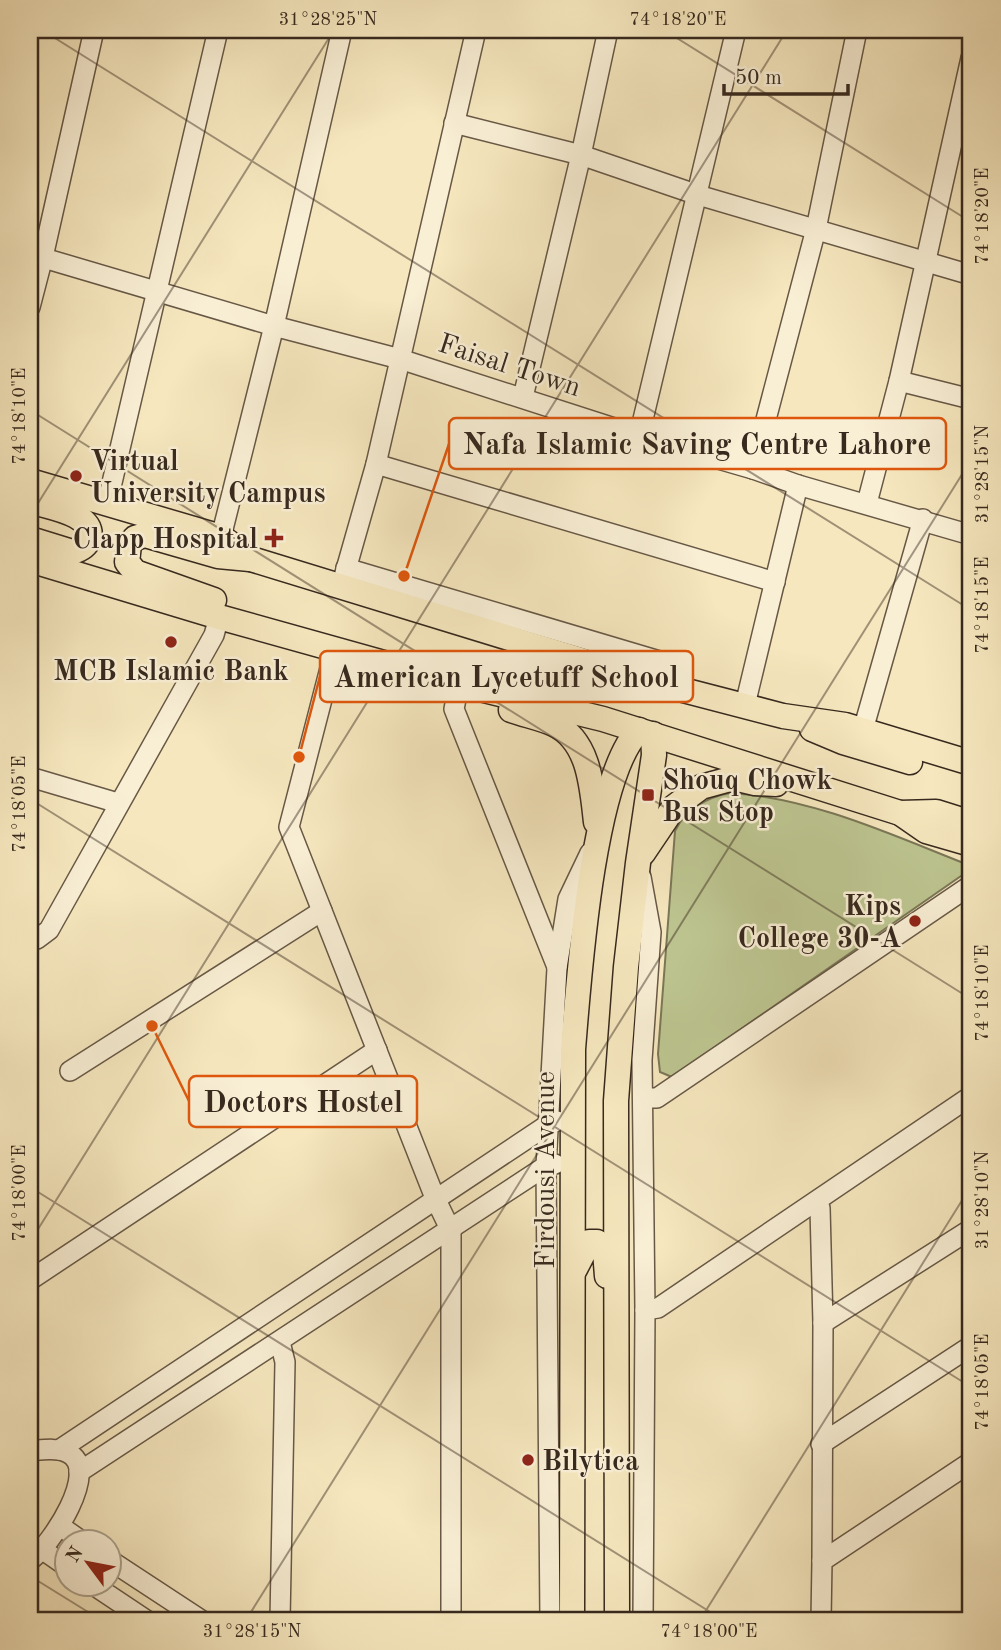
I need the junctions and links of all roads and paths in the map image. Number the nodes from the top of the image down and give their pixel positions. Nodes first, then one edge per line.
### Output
1 (94, 30) edge
2 (218, 30) edge
3 (342, 30) edge
4 (476, 30) edge
5 (608, 30) edge
6 (736, 30) edge
7 (857, 30) edge
8 (971, 58) edge
9 (454, 123) junction
10 (581, 155) junction
11 (698, 195) junction
12 (816, 229) junction
13 (36, 256) edge
14 (924, 262) junction
15 (971, 275) edge
16 (156, 292) junction
17 (30, 307) edge
18 (274, 326) junction
19 (400, 359) junction
20 (899, 381) junction
21 (523, 397) junction
22 (971, 399) edge
23 (639, 436) junction
24 (376, 464) junction
25 (753, 469) junction
26 (30, 481) edge
27 (798, 485) junction
28 (30, 501) edge
29 (867, 503) junction
30 (107, 504) junction
31 (923, 519) junction
32 (971, 535) edge
33 (221, 537) junction
34 (30, 540) edge
35 (251, 559) junction
36 (30, 560) edge
37 (344, 578) junction
38 (775, 582) junction
39 (219, 617) junction
40 (267, 630) junction
41 (335, 649) junction
42 (459, 684) junction
43 (744, 705) junction
44 (646, 732) junction
45 (853, 736) junction
46 (971, 763) edge
47 (30, 777) edge
48 (971, 780) edge
49 (815, 785) junction
50 (118, 803) junction
51 (900, 813) junction
52 (971, 823) edge
53 (598, 836) junction
54 (971, 844) edge
55 (638, 863) junction
56 (971, 885) edge
57 (322, 911) junction
58 (30, 939) edge
59 (557, 968) junction
60 (377, 1050) junction
61 (69, 1071) dead end
62 (971, 1096) edge
63 (644, 1098) junction
64 (573, 1118) junction
65 (549, 1124) junction
66 (573, 1163) junction
67 (546, 1166) junction
68 (435, 1198) junction
69 (816, 1202) junction
70 (450, 1231) junction
71 (969, 1235) edge
72 (574, 1273) junction
73 (30, 1280) edge
74 (645, 1310) junction
75 (618, 1314) junction
76 (823, 1323) junction
77 (280, 1342) junction
78 (971, 1346) edge
79 (821, 1444) junction
80 (59, 1450) junction
81 (30, 1451) edge
82 (971, 1462) edge
83 (79, 1472) junction
84 (60, 1526) junction
85 (63, 1528) edge
86 (36, 1555) edge
87 (822, 1561) junction
88 (122, 1568) edge
89 (113, 1598) edge
90 (146, 1620) edge
91 (201, 1620) edge
92 (280, 1620) edge
93 (451, 1620) edge
94 (550, 1620) edge
95 (572, 1620) edge
96 (617, 1620) edge
97 (643, 1620) edge
98 (821, 1620) edge

1 - 13 street
2 - 16 street
3 - 18 street
4 - 9 street
5 - 10 street
6 - 11 street
7 - 12 street
8 - 14 street
9 - 10 street
9 - 19 street
10 - 11 street
10 - 21 street
11 - 12 street
11 - 23 street
12 - 14 street
12 - 25 street
13 - 16 street, Faisal Town
13 - 17 street
14 - 15 street
14 - 20 street
16 - 18 street, Faisal Town
16 - 30 street
18 - 19 street, Faisal Town
18 - 33 street
19 - 21 street, Faisal Town
19 - 24 street
20 - 22 street
20 - 29 street
21 - 23 street, Faisal Town
23 - 25 street, Faisal Town
24 - 37 street
24 - 38 street
25 - 27 street, Faisal Town
26 - 30 main road
27 - 29 street, Faisal Town
27 - 38 street
28 - 34 main road
29 - 31 street, Faisal Town
30 - 33 main road
31 - 32 street, Faisal Town
31 - 45 street
33 - 35 main road
35 - 37 main road
35 - 40 main road
36 - 39 main road
37 - 43 main road
38 - 43 street
39 - 40 main road
39 - 50 street
40 - 41 main road
41 - 42 main road
41 - 57 street
42 - 44 main road
42 - 53 main road
42 - 59 street
43 - 45 main road
44 - 49 main road
44 - 53 main road, Firdousi Avenue
44 - 55 main road
45 - 46 main road
45 - 48 main road
47 - 50 street
49 - 51 main road
49 - 55 main road
50 - 58 street
51 - 52 main road
51 - 54 main road
53 - 59 street
53 - 64 main road, Firdousi Avenue
55 - 63 street
55 - 75 main road
56 - 63 street
57 - 60 street
57 - 61 street
59 - 65 street
60 - 68 street
60 - 73 street
62 - 69 street
63 - 74 street
64 - 65 street
64 - 66 main road, Firdousi Avenue
65 - 67 street
65 - 68 street
66 - 67 street
66 - 72 main road, Firdousi Avenue
67 - 70 street
67 - 94 street
68 - 70 street
68 - 80 street
69 - 74 street
69 - 76 street
70 - 77 street
70 - 93 street
71 - 76 street
72 - 75 main road
72 - 95 main road, Firdousi Avenue
74 - 97 street
75 - 96 main road
76 - 79 street
77 - 83 street
77 - 92 street
78 - 79 street
79 - 87 street
80 - 81 street
80 - 83 street
82 - 87 street
83 - 84 street
84 - 85 street
84 - 86 street
87 - 98 street
88 - 91 street
89 - 90 street

